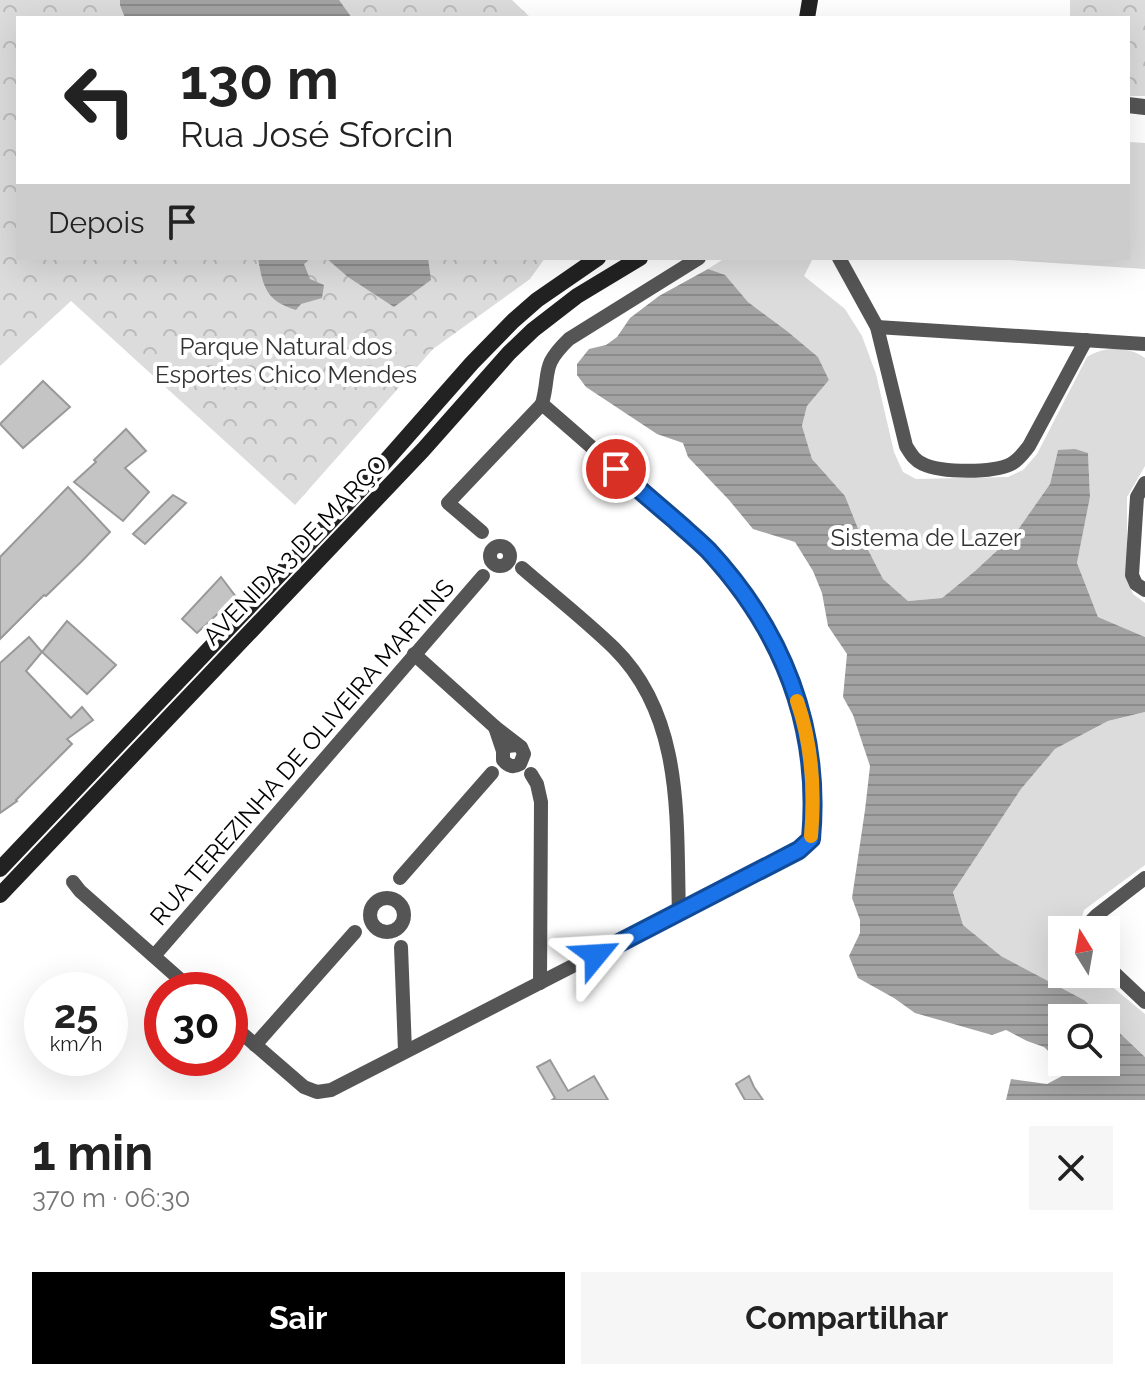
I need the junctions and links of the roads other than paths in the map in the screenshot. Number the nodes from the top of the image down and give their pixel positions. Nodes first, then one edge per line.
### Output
1 (595, 260) edge
2 (637, 260) edge
3 (696, 260) edge
4 (840, 260) edge
5 (877, 327) junction
6 (1086, 340) junction
7 (1145, 344) edge
8 (542, 404) junction
9 (1145, 483) edge
10 (499, 557) junction
11 (1145, 590) edge
12 (414, 654) junction
13 (511, 756) junction
14 (0, 869) edge
15 (400, 878) junction
16 (1145, 878) edge
17 (73, 882) dead end
18 (0, 895) edge
19 (375, 903) junction
20 (679, 913) junction
21 (404, 915) junction
22 (1096, 916) edge
23 (381, 930) junction
24 (355, 932) junction
25 (401, 947) junction
26 (154, 956) junction
27 (172, 972) edge
28 (1120, 978) edge
29 (540, 983) junction
30 (1145, 1002) edge
31 (248, 1039) edge
32 (255, 1045) junction
33 (405, 1051) junction

1 - 14 main road, AVENIDA 3 DE MARÇO
2 - 18 main road, AVENIDA 3 DE MARÇO
3 - 8 street
4 - 5 street
5 - 6 street
5 - 6 street
6 - 7 street
8 - 10 street
8 - 20 street
9 - 11 street
10 - 12 street, RUA TEREZINHA DE OLIVEIRA MARTINS
10 - 20 street
12 - 13 street
12 - 26 street, RUA TEREZINHA DE OLIVEIRA MARTINS
13 - 15 street
13 - 29 street
15 - 19 street
15 - 21 street
16 - 22 street
17 - 26 street
19 - 21 street
19 - 23 street
19 - 24 street
20 - 29 street
21 - 23 street
21 - 25 street
23 - 24 street
23 - 25 street
24 - 32 street
25 - 33 street
26 - 27 street
28 - 30 street
29 - 33 street
31 - 32 street
32 - 33 street

